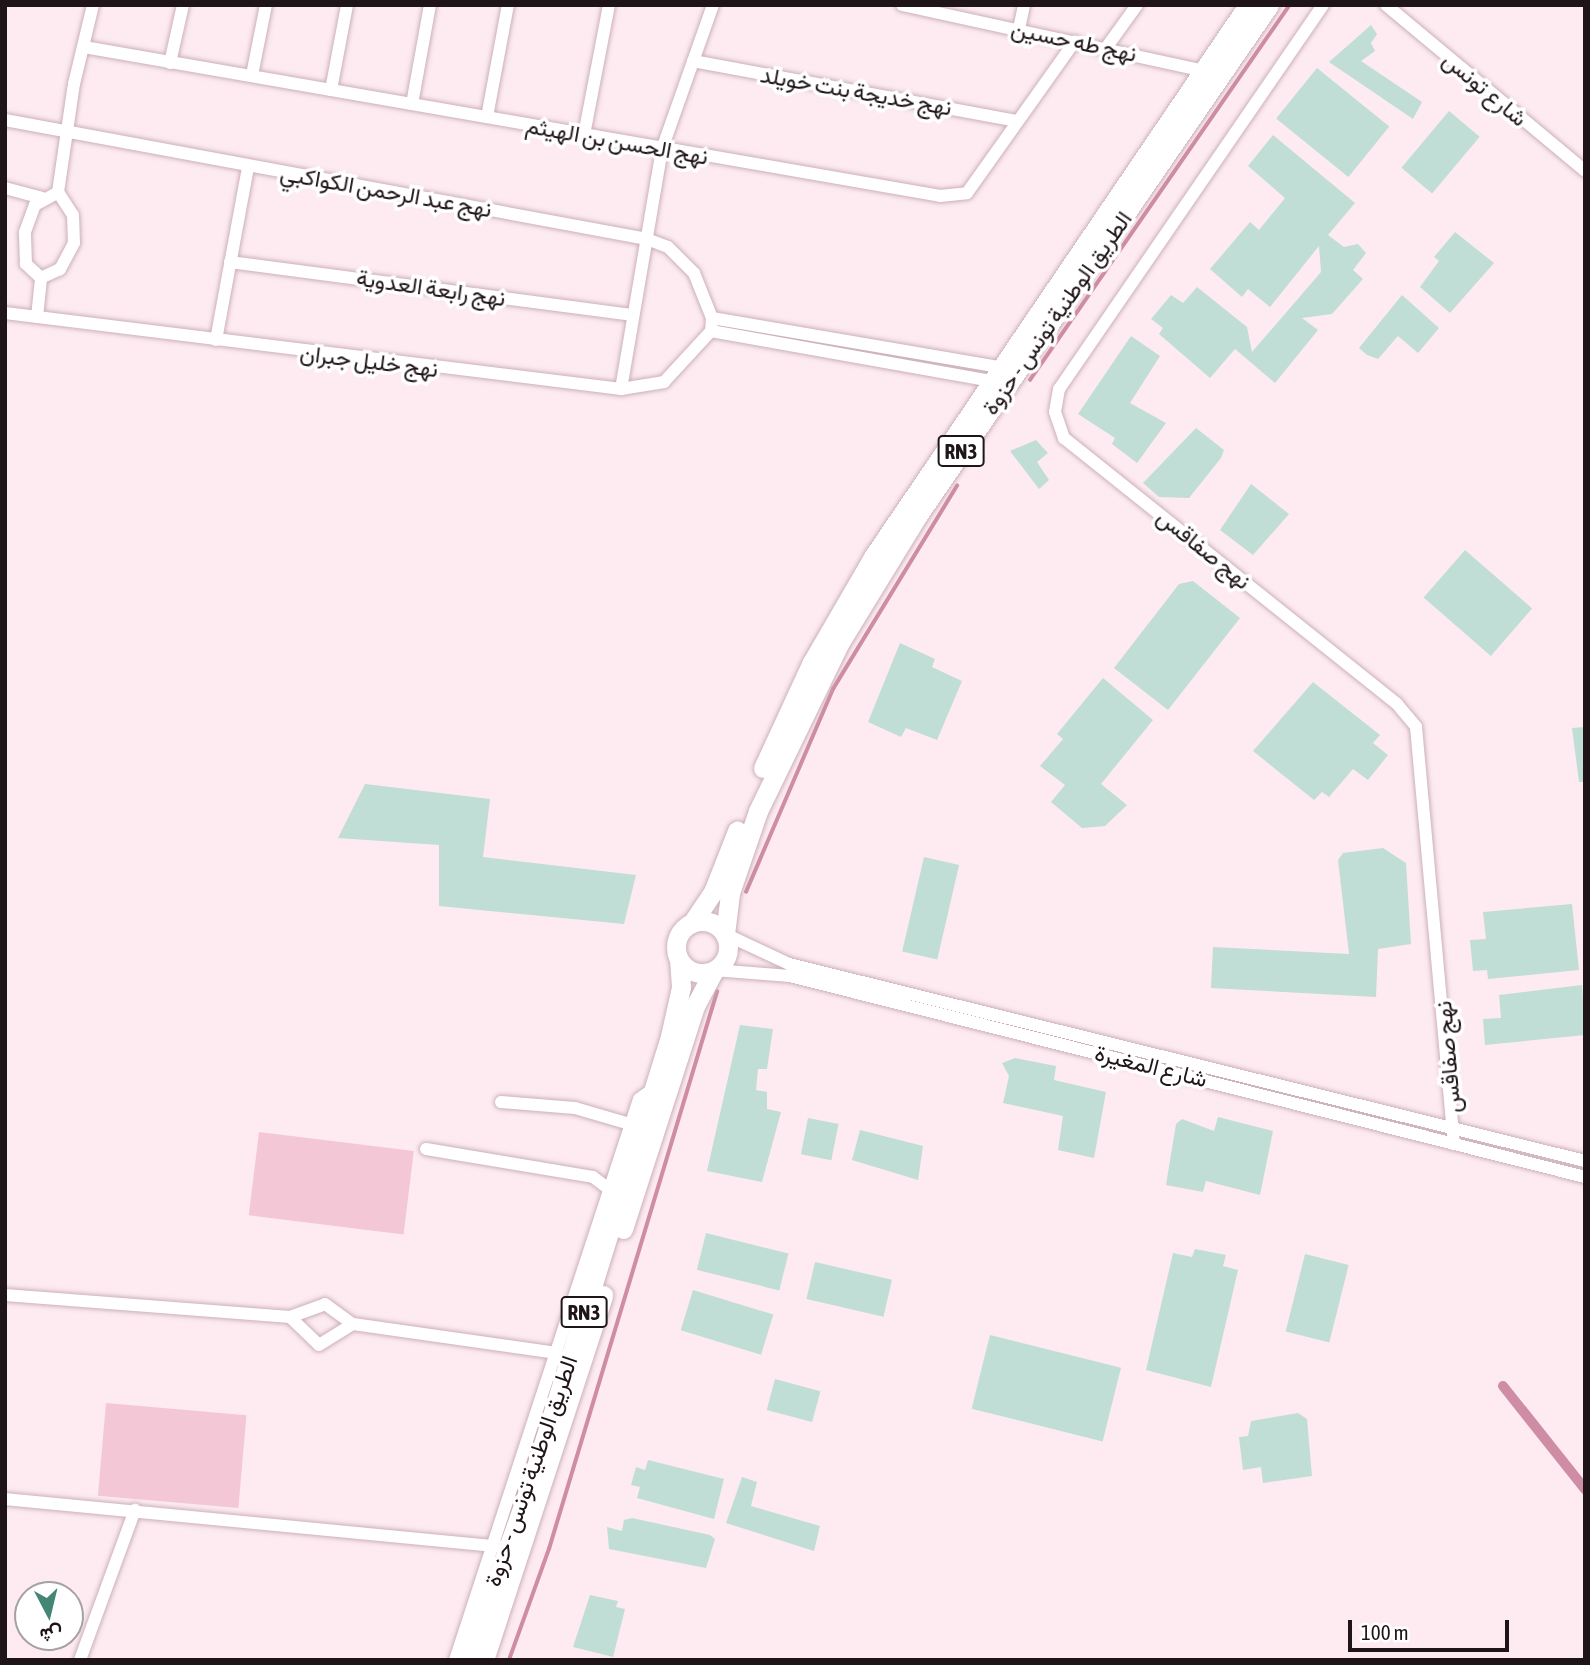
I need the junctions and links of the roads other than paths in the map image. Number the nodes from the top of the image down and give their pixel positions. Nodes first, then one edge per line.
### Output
1 (93, 5) edge
2 (183, 5) edge
3 (266, 5) edge
4 (347, 5) edge
5 (430, 5) edge
6 (508, 5) edge
7 (610, 5) edge
8 (713, 5) edge
9 (902, 5) edge
10 (1024, 5) edge
11 (1137, 5) edge
12 (1248, 5) edge
13 (1269, 5) edge
14 (1323, 5) edge
15 (1386, 5) edge
16 (1019, 29) junction
17 (1075, 41) junction
18 (84, 47) junction
19 (1106, 48) junction
20 (693, 61) junction
21 (170, 63) junction
22 (1203, 71) junction
23 (252, 75) junction
24 (331, 89) junction
25 (412, 104) junction
26 (487, 117) junction
27 (5, 120) edge
28 (1018, 121) junction
29 (68, 132) junction
30 (584, 135) junction
31 (662, 149) junction
32 (247, 167) junction
33 (1585, 172) edge
34 (5, 188) edge
35 (58, 192) junction
36 (42, 198) junction
37 (647, 239) junction
38 (230, 262) junction
39 (41, 278) junction
40 (5, 313) edge
41 (632, 315) junction
42 (37, 317) junction
43 (712, 325) junction
44 (216, 340) junction
45 (996, 374) junction
46 (621, 389) junction
47 (692, 923) junction
48 (725, 934) junction
49 (679, 960) junction
50 (714, 971) junction
51 (653, 1089) junction
52 (501, 1102) dead end
53 (630, 1124) junction
54 (1454, 1127) junction
55 (1454, 1144) junction
56 (426, 1149) dead end
57 (1585, 1160) edge
58 (1585, 1177) edge
59 (609, 1189) junction
60 (5, 1296) edge
61 (290, 1317) junction
62 (354, 1324) junction
63 (557, 1353) junction
64 (5, 1499) edge
65 (135, 1510) junction
66 (501, 1547) junction
67 (80, 1660) edge
68 (456, 1660) edge
69 (468, 1660) edge
70 (484, 1660) edge

1 - 18 street
2 - 21 street
3 - 23 street
4 - 24 street
5 - 25 street
6 - 26 street
7 - 30 street
8 - 20 street
9 - 16 street, نهج طه حسين
10 - 16 street
11 - 19 street
12 - 22 main road, الطريق الوطنية تونس - حزوة / RN3
13 - 48 main road, الطريق الوطنية تونس - حزوة / RN3
14 - 54 street, نهج صفاقس
15 - 33 street, شارع تونس
16 - 17 street, نهج طه حسين
17 - 19 street, نهج طه حسين
17 - 28 street, نهج الحسن بن الهيثم
18 - 21 street, نهج الحسن بن الهيثم
18 - 29 street
19 - 22 street, نهج طه حسين
20 - 28 street, نهج خديجة بنت خويلد
20 - 31 street
21 - 23 street, نهج الحسن بن الهيثم
22 - 45 main road, الطريق الوطنية تونس - حزوة / RN3
23 - 24 street, نهج الحسن بن الهيثم
24 - 25 street, نهج الحسن بن الهيثم
25 - 26 street, نهج الحسن بن الهيثم
26 - 30 street, نهج الحسن بن الهيثم
27 - 29 street, نهج عبد الرحمن الكواكبي
28 - 31 street, نهج الحسن بن الهيثم
29 - 32 street, نهج عبد الرحمن الكواكبي
29 - 35 street
30 - 31 street, نهج الحسن بن الهيثم
31 - 37 street
32 - 37 street, نهج عبد الرحمن الكواكبي
32 - 38 street
34 - 36 street
35 - 36 street
35 - 39 street
36 - 39 street
37 - 41 street
37 - 43 street, نهج عبد الرحمن الكواكبي
38 - 41 street, نهج رابعة العدوية
38 - 44 street
39 - 42 street
40 - 42 street, نهج خليل جبران
41 - 46 street
42 - 44 street, نهج خليل جبران
43 - 45 street
43 - 46 street, نهج خليل جبران
44 - 46 street, نهج خليل جبران
45 - 47 main road, الطريق الوطنية تونس - حزوة / RN3
47 - 48 main road
47 - 49 main road, RN3
48 - 50 main road, RN3
48 - 54 street, شارع المغيرة
49 - 50 main road
49 - 51 main road, الطريق الوطنية تونس - حزوة / RN3
50 - 55 street, شارع المغيرة
50 - 70 main road, الطريق الوطنية تونس - حزوة / RN3
51 - 53 street
51 - 66 main road, الطريق الوطنية تونس - حزوة / RN3
52 - 53 street
53 - 59 street
54 - 55 street, نهج صفاقس
54 - 57 street, شارع المغيرة
55 - 58 street, شارع المغيرة
56 - 59 street
59 - 63 street
60 - 61 street
61 - 62 street
61 - 62 street
62 - 63 street
63 - 66 street
64 - 65 street
65 - 66 street
65 - 67 street
66 - 68 street
66 - 69 main road, الطريق الوطنية تونس - حزوة / RN3

